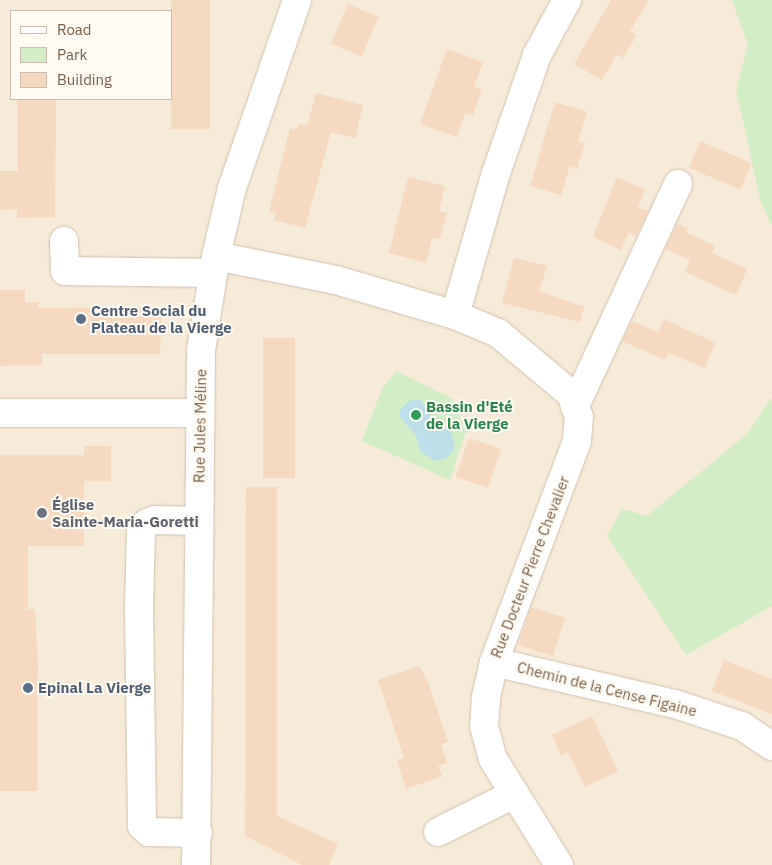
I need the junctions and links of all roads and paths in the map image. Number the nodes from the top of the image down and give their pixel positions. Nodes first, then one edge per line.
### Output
1 (297, 0) edge
2 (567, 0) edge
3 (678, 184) dead end
4 (64, 241) dead end
5 (214, 265) junction
6 (455, 314) junction
7 (575, 406) junction
8 (0, 413) edge
9 (198, 413) junction
10 (198, 521) junction
11 (494, 662) junction
12 (772, 746) edge
13 (514, 794) junction
14 (438, 832) dead end
15 (198, 833) junction
16 (196, 865) edge
17 (559, 865) edge

1 - 5 street, Rue Jules Méline
2 - 6 street
3 - 7 street
4 - 5 street, Rue Docteur Pierre Chevalier
5 - 6 street, Rue Docteur Pierre Chevalier
5 - 9 street, Rue Jules Méline
6 - 7 street, Rue Docteur Pierre Chevalier
7 - 11 street, Rue Docteur Pierre Chevalier
8 - 9 street
9 - 10 street, Rue Jules Méline
10 - 15 street, Rue Jules Méline
10 - 15 street
11 - 12 street, Chemin de la Cense Figaine
11 - 13 street, Rue Docteur Pierre Chevalier
13 - 14 street
13 - 17 street, Rue Docteur Pierre Chevalier
15 - 16 street, Rue Jules Méline

